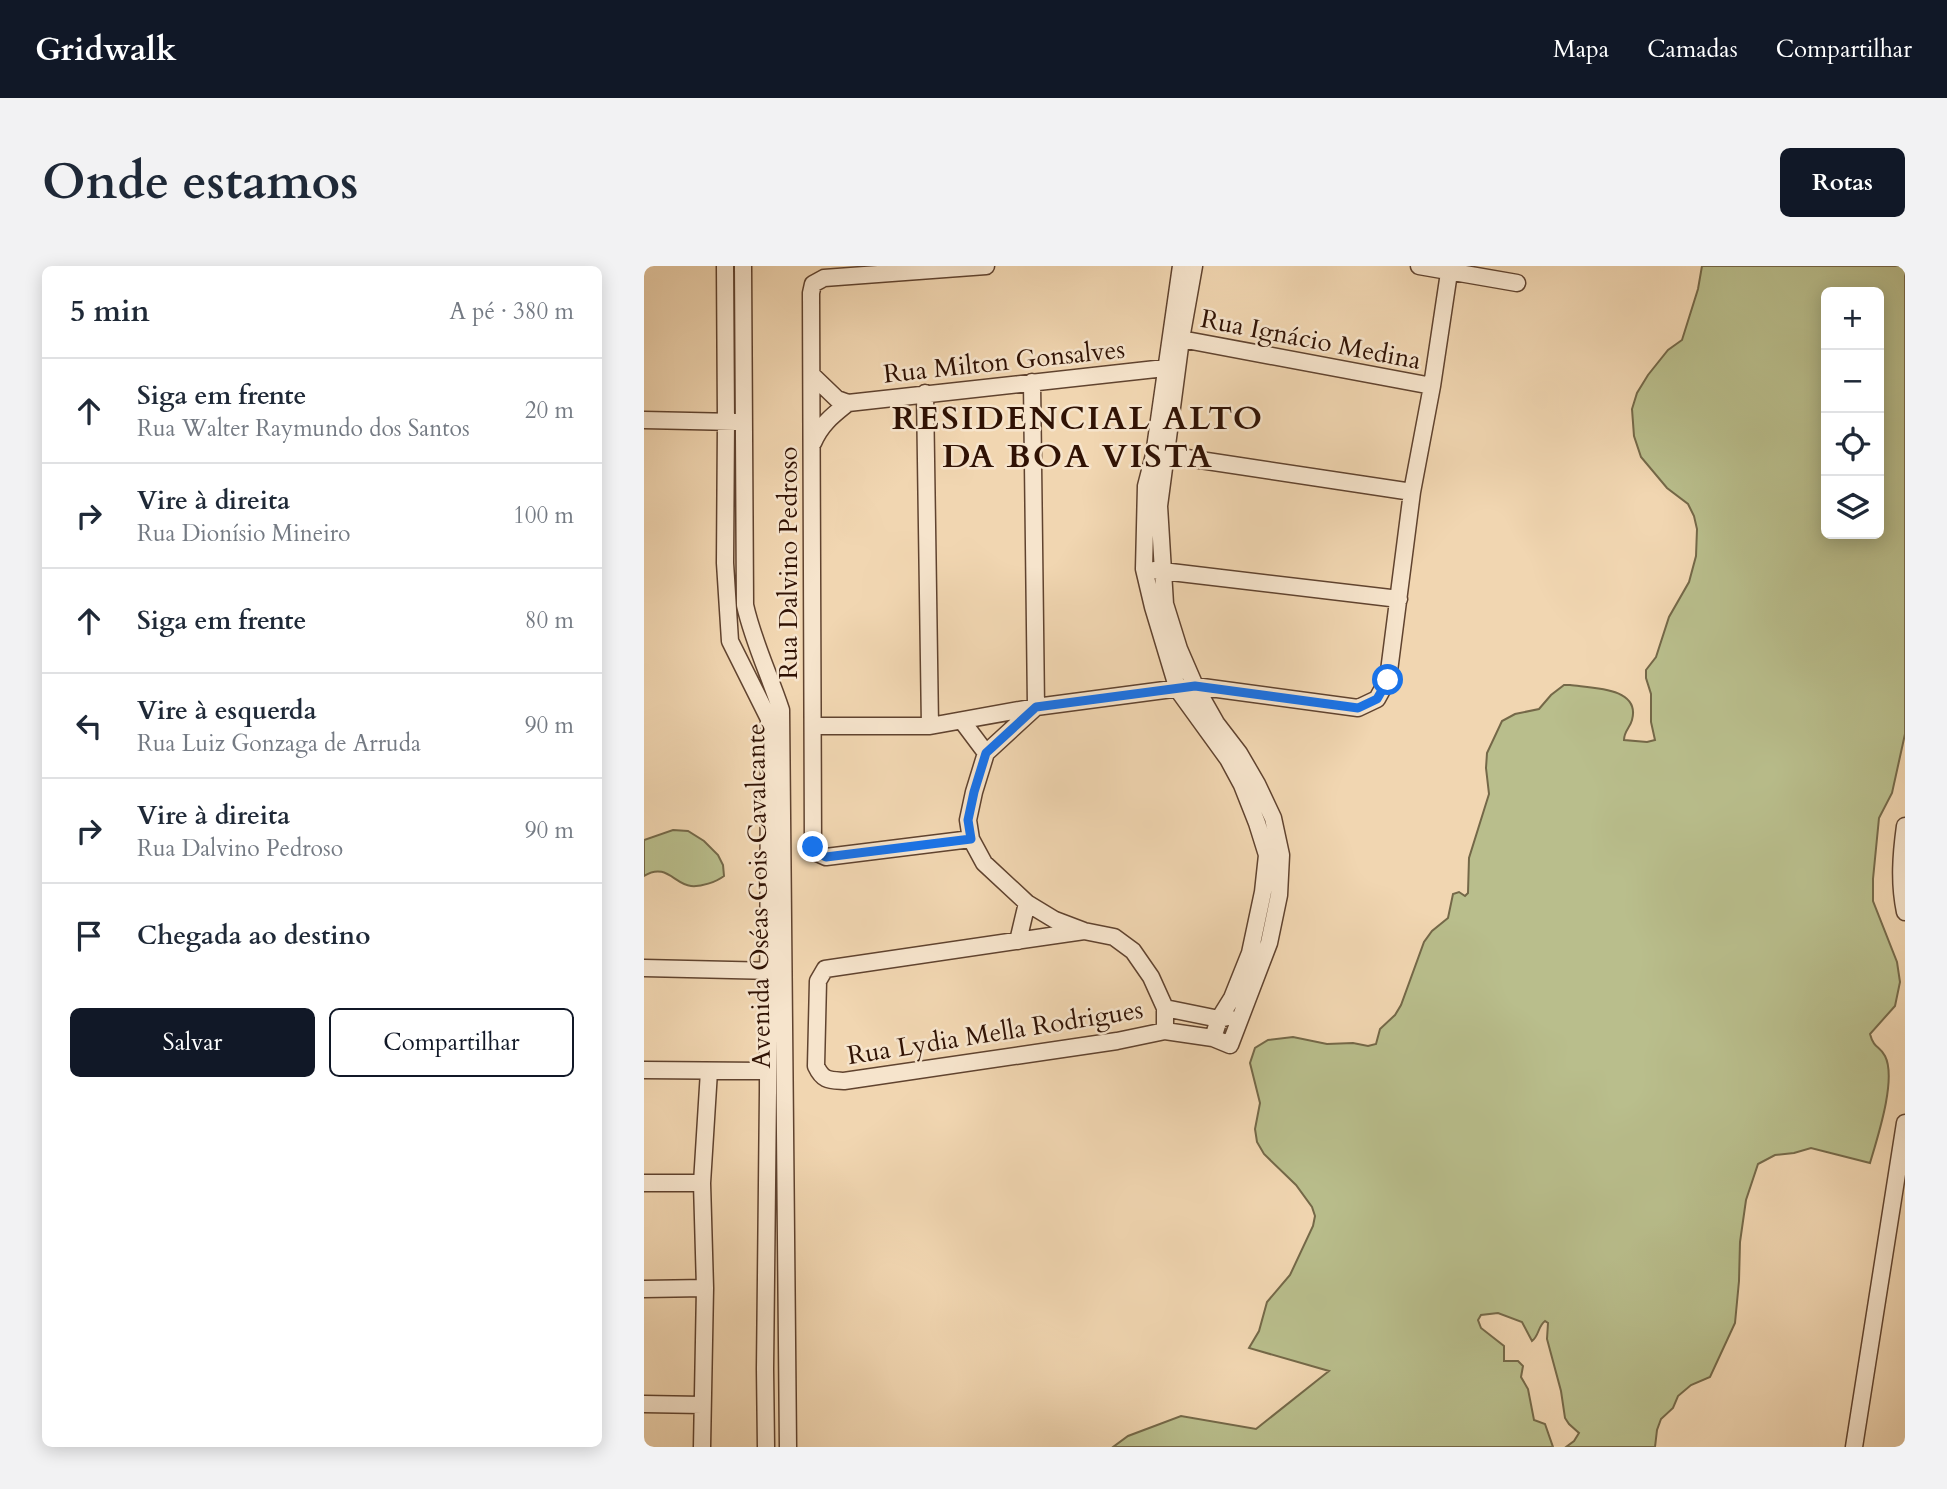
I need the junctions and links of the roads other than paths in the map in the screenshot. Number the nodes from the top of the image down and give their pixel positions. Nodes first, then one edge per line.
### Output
1 (725, 266) edge
2 (743, 266) edge
3 (986, 266) edge
4 (1181, 266) edge
5 (1194, 266) edge
6 (1419, 266) edge
7 (1449, 268) edge
8 (1517, 283) dead end
9 (1181, 339) junction
10 (1165, 368) junction
11 (812, 374) junction
12 (1032, 382) junction
13 (1432, 386) junction
14 (925, 393) junction
15 (848, 403) junction
16 (644, 420) edge
17 (726, 422) junction
18 (743, 423) junction
19 (812, 445) junction
20 (1161, 455) junction
21 (1412, 492) junction
22 (1144, 569) junction
23 (1162, 571) junction
24 (1399, 599) junction
25 (1195, 686) junction
26 (1178, 690) junction
27 (1036, 707) junction
28 (962, 721) junction
29 (813, 726) junction
30 (930, 726) junction
31 (986, 753) junction
32 (1905, 826) edge
33 (971, 839) junction
34 (1027, 903) junction
35 (1905, 912) edge
36 (1084, 931) junction
37 (1018, 941) junction
38 (644, 968) edge
39 (776, 971) junction
40 (1165, 1009) junction
41 (1242, 1014) junction
42 (1219, 1019) junction
43 (1165, 1031) junction
44 (1213, 1038) junction
45 (644, 1070) edge
46 (709, 1071) junction
47 (767, 1071) junction
48 (1905, 1124) edge
49 (644, 1183) edge
50 (702, 1183) junction
51 (705, 1288) junction
52 (644, 1289) edge
53 (644, 1404) edge
54 (702, 1405) junction
55 (702, 1447) edge
56 (766, 1447) edge
57 (788, 1447) edge
58 (1854, 1447) edge

1 - 17 street
2 - 18 street, Avenida Oséas Gois Cavalcante
3 - 11 street, Rua Dalvino Pedroso
4 - 10 street
5 - 9 street
6 - 7 street
7 - 8 street
7 - 13 street
9 - 13 street, Rua Ignácio Medina
9 - 20 street
10 - 12 street, Rua Milton Gonsalves
10 - 20 street
11 - 15 street, Rua Milton Gonsalves
11 - 19 street, Rua Dalvino Pedroso
12 - 14 street, Rua Milton Gonsalves
12 - 27 street
13 - 21 street
14 - 15 street, Rua Milton Gonsalves
14 - 30 street
15 - 19 street, Rua Milton Gonsalves
16 - 17 street
17 - 18 street
17 - 39 street, Avenida Oséas Gois Cavalcante
18 - 39 street, Avenida Oséas Gois Cavalcante
19 - 29 street, Rua Dalvino Pedroso
20 - 21 street
20 - 22 street
20 - 23 street
21 - 24 street
22 - 23 street
22 - 26 street
23 - 24 street
23 - 25 street
24 - 25 street
25 - 26 street
25 - 41 street
26 - 27 street
26 - 42 street
27 - 28 street
27 - 31 street
28 - 30 street
28 - 31 street
29 - 30 street
29 - 33 street, Rua Dalvino Pedroso
31 - 33 street
32 - 35 street
33 - 34 street
34 - 36 street
34 - 37 street
36 - 37 street
36 - 40 street
37 - 43 street, Rua Lydia Mella Rodrigues
38 - 39 street
39 - 47 street, Avenida Oséas Gois Cavalcante
39 - 57 street, Avenida Oséas Gois Cavalcante
40 - 42 street
40 - 43 street
41 - 42 street
41 - 44 street, Rua Lydia Mella Rodrigues
42 - 44 street
43 - 44 street, Rua Lydia Mella Rodrigues
45 - 46 street
46 - 47 street
46 - 50 street
47 - 56 street, Avenida Oséas Gois Cavalcante
48 - 58 street
49 - 50 street
50 - 51 street
51 - 52 street
51 - 54 street
53 - 54 street
54 - 55 street

